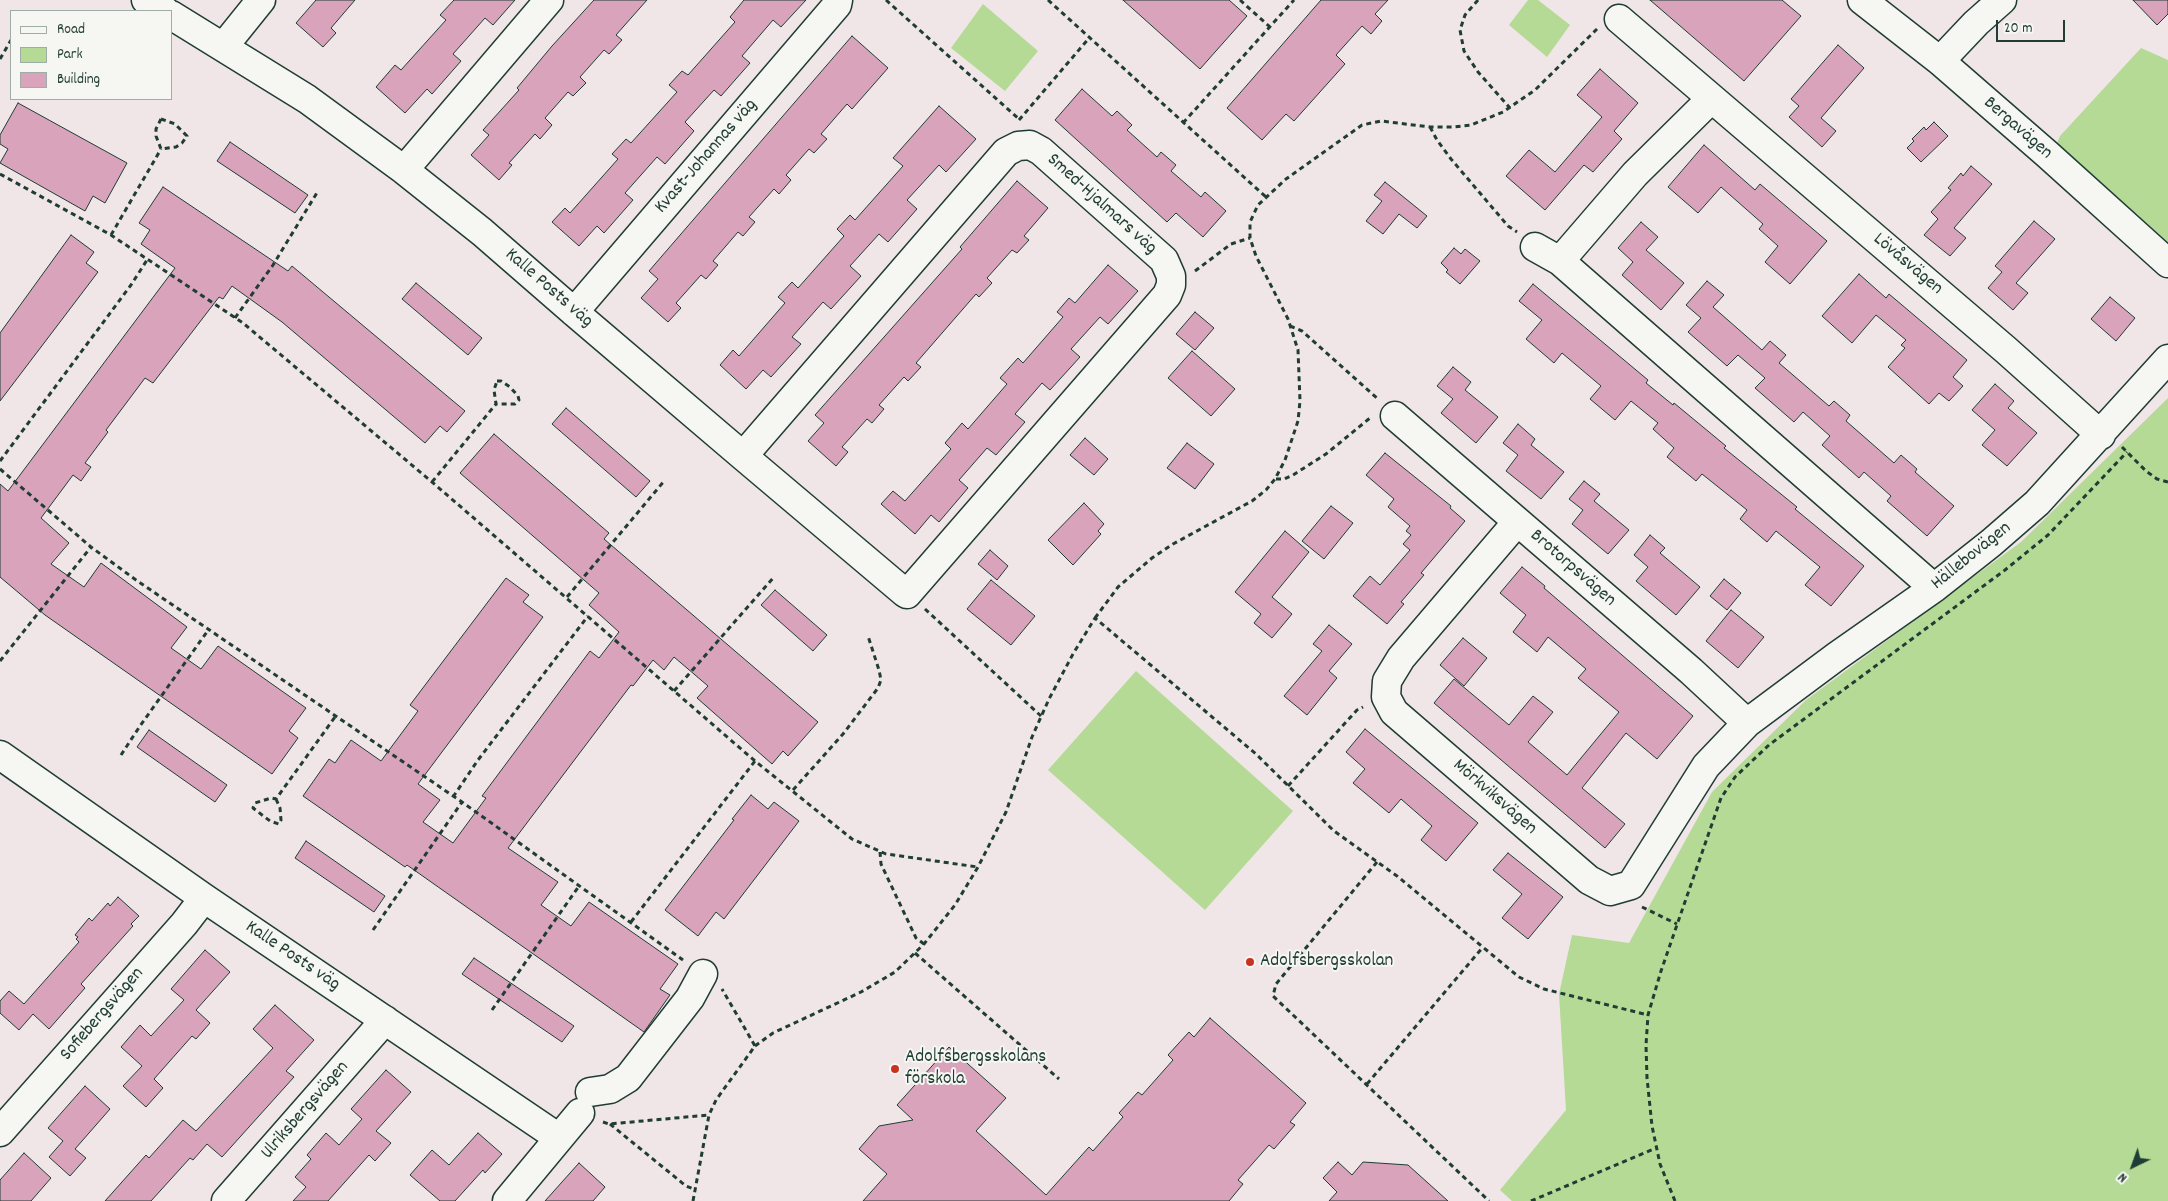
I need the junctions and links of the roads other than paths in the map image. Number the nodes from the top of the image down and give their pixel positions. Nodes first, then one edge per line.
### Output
1 (146, 0) edge
2 (261, 0) edge
3 (549, 0) edge
4 (838, 0) edge
5 (1862, 0) edge
6 (2002, 0) edge
7 (163, 10) edge
8 (172, 16) edge
9 (1608, 24) road end
10 (224, 46) junction
11 (1940, 61) junction
12 (1711, 99) junction
13 (404, 170) junction
14 (1535, 247) road end
15 (1560, 261) junction
16 (2168, 264) edge
17 (574, 312) junction
18 (2168, 359) edge
19 (1390, 411) road end
20 (2111, 440) junction
21 (744, 456) junction
22 (1517, 522) junction
23 (1934, 588) junction
24 (913, 599) joint
25 (1747, 723) junction
26 (0, 755) edge
27 (204, 898) junction
28 (703, 974) road end
29 (385, 1020) junction
30 (0, 1132) edge
31 (559, 1138) junction
32 (226, 1201) edge
33 (506, 1201) edge

1 - 7 street
2 - 10 street
3 - 13 street
4 - 17 street, Kvast-Johannas väg
5 - 11 street, Bergavägen
6 - 11 street
8 - 10 street, Kalle Posts väg
9 - 12 street, Lövåsvägen
10 - 13 street, Kalle Posts väg
11 - 16 street, Bergavägen
12 - 15 street
12 - 20 street, Lövåsvägen
13 - 17 street, Kalle Posts väg
14 - 15 street
15 - 23 street
17 - 21 street, Kalle Posts väg
18 - 20 street, Hällebovägen
19 - 22 street, Brotorpsvägen
20 - 23 street, Hällebovägen
21 - 24 street, Kalle Posts väg
21 - 24 street, Smed-Hjalmars väg
22 - 25 street, Brotorpsvägen
22 - 25 street, Mörkviksvägen
23 - 25 street, Hällebovägen
26 - 27 street, Kalle Posts väg
27 - 29 street, Kalle Posts väg
27 - 30 street, Sofiebergsvägen
28 - 31 street
29 - 31 street, Kalle Posts väg
29 - 32 street, Ulriksbergsvägen
31 - 33 street

